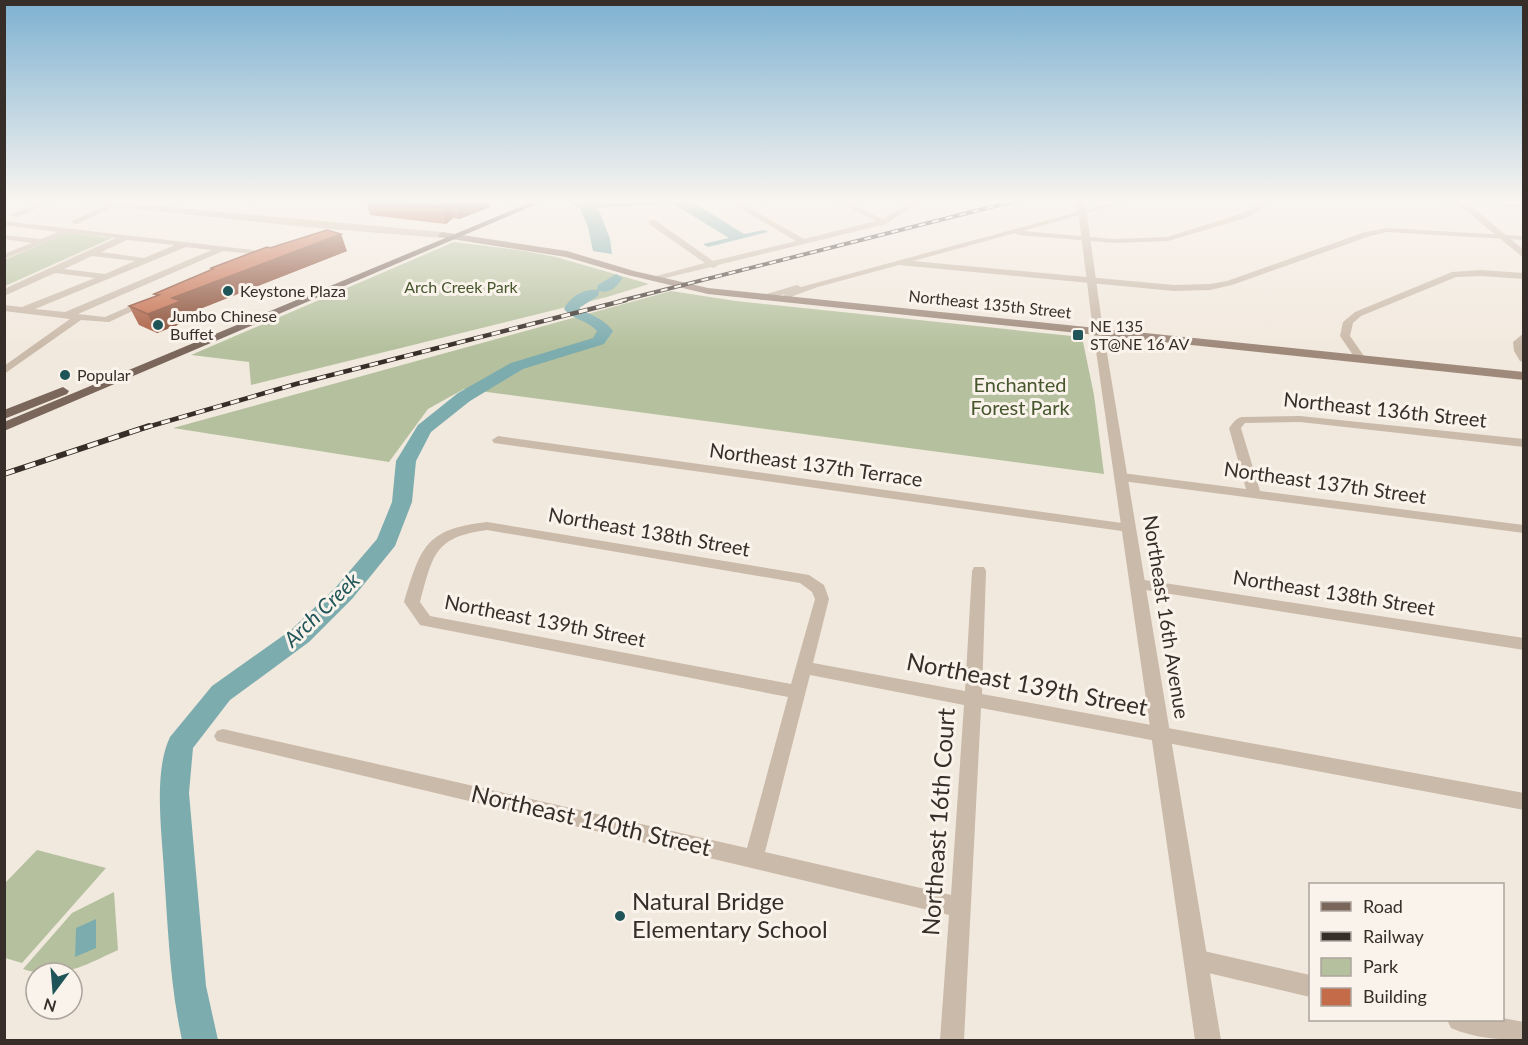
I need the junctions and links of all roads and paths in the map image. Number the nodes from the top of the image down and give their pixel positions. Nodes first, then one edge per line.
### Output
1 (99, 250) edge
2 (171, 250) edge
3 (220, 250) edge
4 (230, 250) edge
5 (405, 250) edge
6 (423, 250) edge
7 (541, 250) edge
8 (692, 250) edge
9 (774, 250) edge
10 (942, 250) edge
11 (1087, 250) edge
12 (1323, 250) edge
13 (92, 253) junction
14 (926, 254) junction
15 (145, 260) junction
16 (240, 261) edge
17 (897, 262) junction
18 (714, 265) junction
19 (942, 267) junction
20 (55, 270) junction
21 (687, 271) junction
22 (631, 273) junction
23 (106, 276) junction
24 (1524, 276) edge
25 (653, 278) junction
26 (1092, 280) junction
27 (667, 281) junction
28 (814, 285) junction
29 (704, 290) junction
30 (6, 292) edge
31 (298, 293) junction
32 (157, 297) edge
33 (311, 297) junction
34 (761, 297) junction
35 (785, 299) junction
36 (5, 308) edge
37 (23, 310) junction
38 (65, 315) junction
39 (79, 317) junction
40 (1100, 332) junction
41 (1524, 336) edge
42 (1361, 359) junction
43 (1524, 359) edge
44 (129, 368) junction
45 (4, 371) edge
46 (1524, 376) edge
47 (4, 415) edge
48 (4, 427) edge
49 (498, 440) dead end
50 (1524, 443) edge
51 (1122, 477) junction
52 (1254, 494) junction
53 (1129, 528) junction
54 (1524, 529) edge
55 (979, 572) dead end
56 (1138, 584) junction
57 (425, 621) joint
58 (1524, 644) edge
59 (804, 668) junction
60 (798, 692) junction
61 (973, 700) junction
62 (1161, 735) junction
63 (223, 736) dead end
64 (1524, 802) edge
65 (754, 858) junction
66 (959, 907) junction
67 (1195, 960) junction
68 (1309, 986) edge
69 (1464, 1021) edge
70 (1524, 1034) edge
71 (952, 1041) edge
72 (1208, 1041) edge

1 - 13 street
2 - 15 street
3 - 38 street
4 - 16 street
5 - 31 main road
6 - 33 main road
7 - 22 main road, Northeast 135th Street
8 - 18 street
9 - 18 street
10 - 14 street
11 - 26 street, Northeast 16th Avenue
12 - 26 street
13 - 15 street
13 - 20 street
14 - 17 street
14 - 19 street
15 - 23 street
17 - 19 street
17 - 28 street
18 - 21 street
19 - 26 street
20 - 23 street
20 - 30 street
21 - 25 street
21 - 27 street
22 - 25 main road, Northeast 135th Street
22 - 29 main road, Northeast 135th Street
23 - 37 street
24 - 42 street
25 - 27 main road, Northeast 135th Street
26 - 40 street, Northeast 16th Avenue
27 - 29 main road, Northeast 135th Street
28 - 34 street
28 - 35 street
29 - 34 main road, Northeast 135th Street
31 - 33 main road
31 - 44 main road
32 - 39 street
33 - 44 main road
34 - 35 main road, Northeast 135th Street
35 - 40 main road, Northeast 135th Street
36 - 37 street
37 - 38 street
38 - 39 street
39 - 45 street
40 - 42 main road, Northeast 135th Street
40 - 51 street, Northeast 16th Avenue
41 - 43 street
42 - 46 main road, Northeast 135th Street
44 - 47 main road
44 - 48 main road
49 - 53 street, Northeast 137th Terrace
50 - 52 street, Northeast 136th Street
51 - 52 street, Northeast 137th Street
51 - 53 street, Northeast 16th Avenue
52 - 54 street, Northeast 137th Street
53 - 56 street, Northeast 16th Avenue
55 - 61 street, Northeast 16th Court
56 - 58 street, Northeast 138th Street
56 - 62 street, Northeast 16th Avenue
57 - 59 street, Northeast 138th Street
57 - 60 street, Northeast 139th Street
59 - 60 street
59 - 61 street, Northeast 139th Street
60 - 65 street
61 - 62 street, Northeast 139th Street
61 - 66 street, Northeast 16th Court
62 - 64 street, Northeast 139th Street
62 - 67 street, Northeast 16th Avenue
63 - 65 street, Northeast 140th Street
65 - 66 street, Northeast 140th Street
66 - 71 street, Northeast 16th Court
67 - 68 street
67 - 72 street, Northeast 16th Avenue
69 - 70 street

